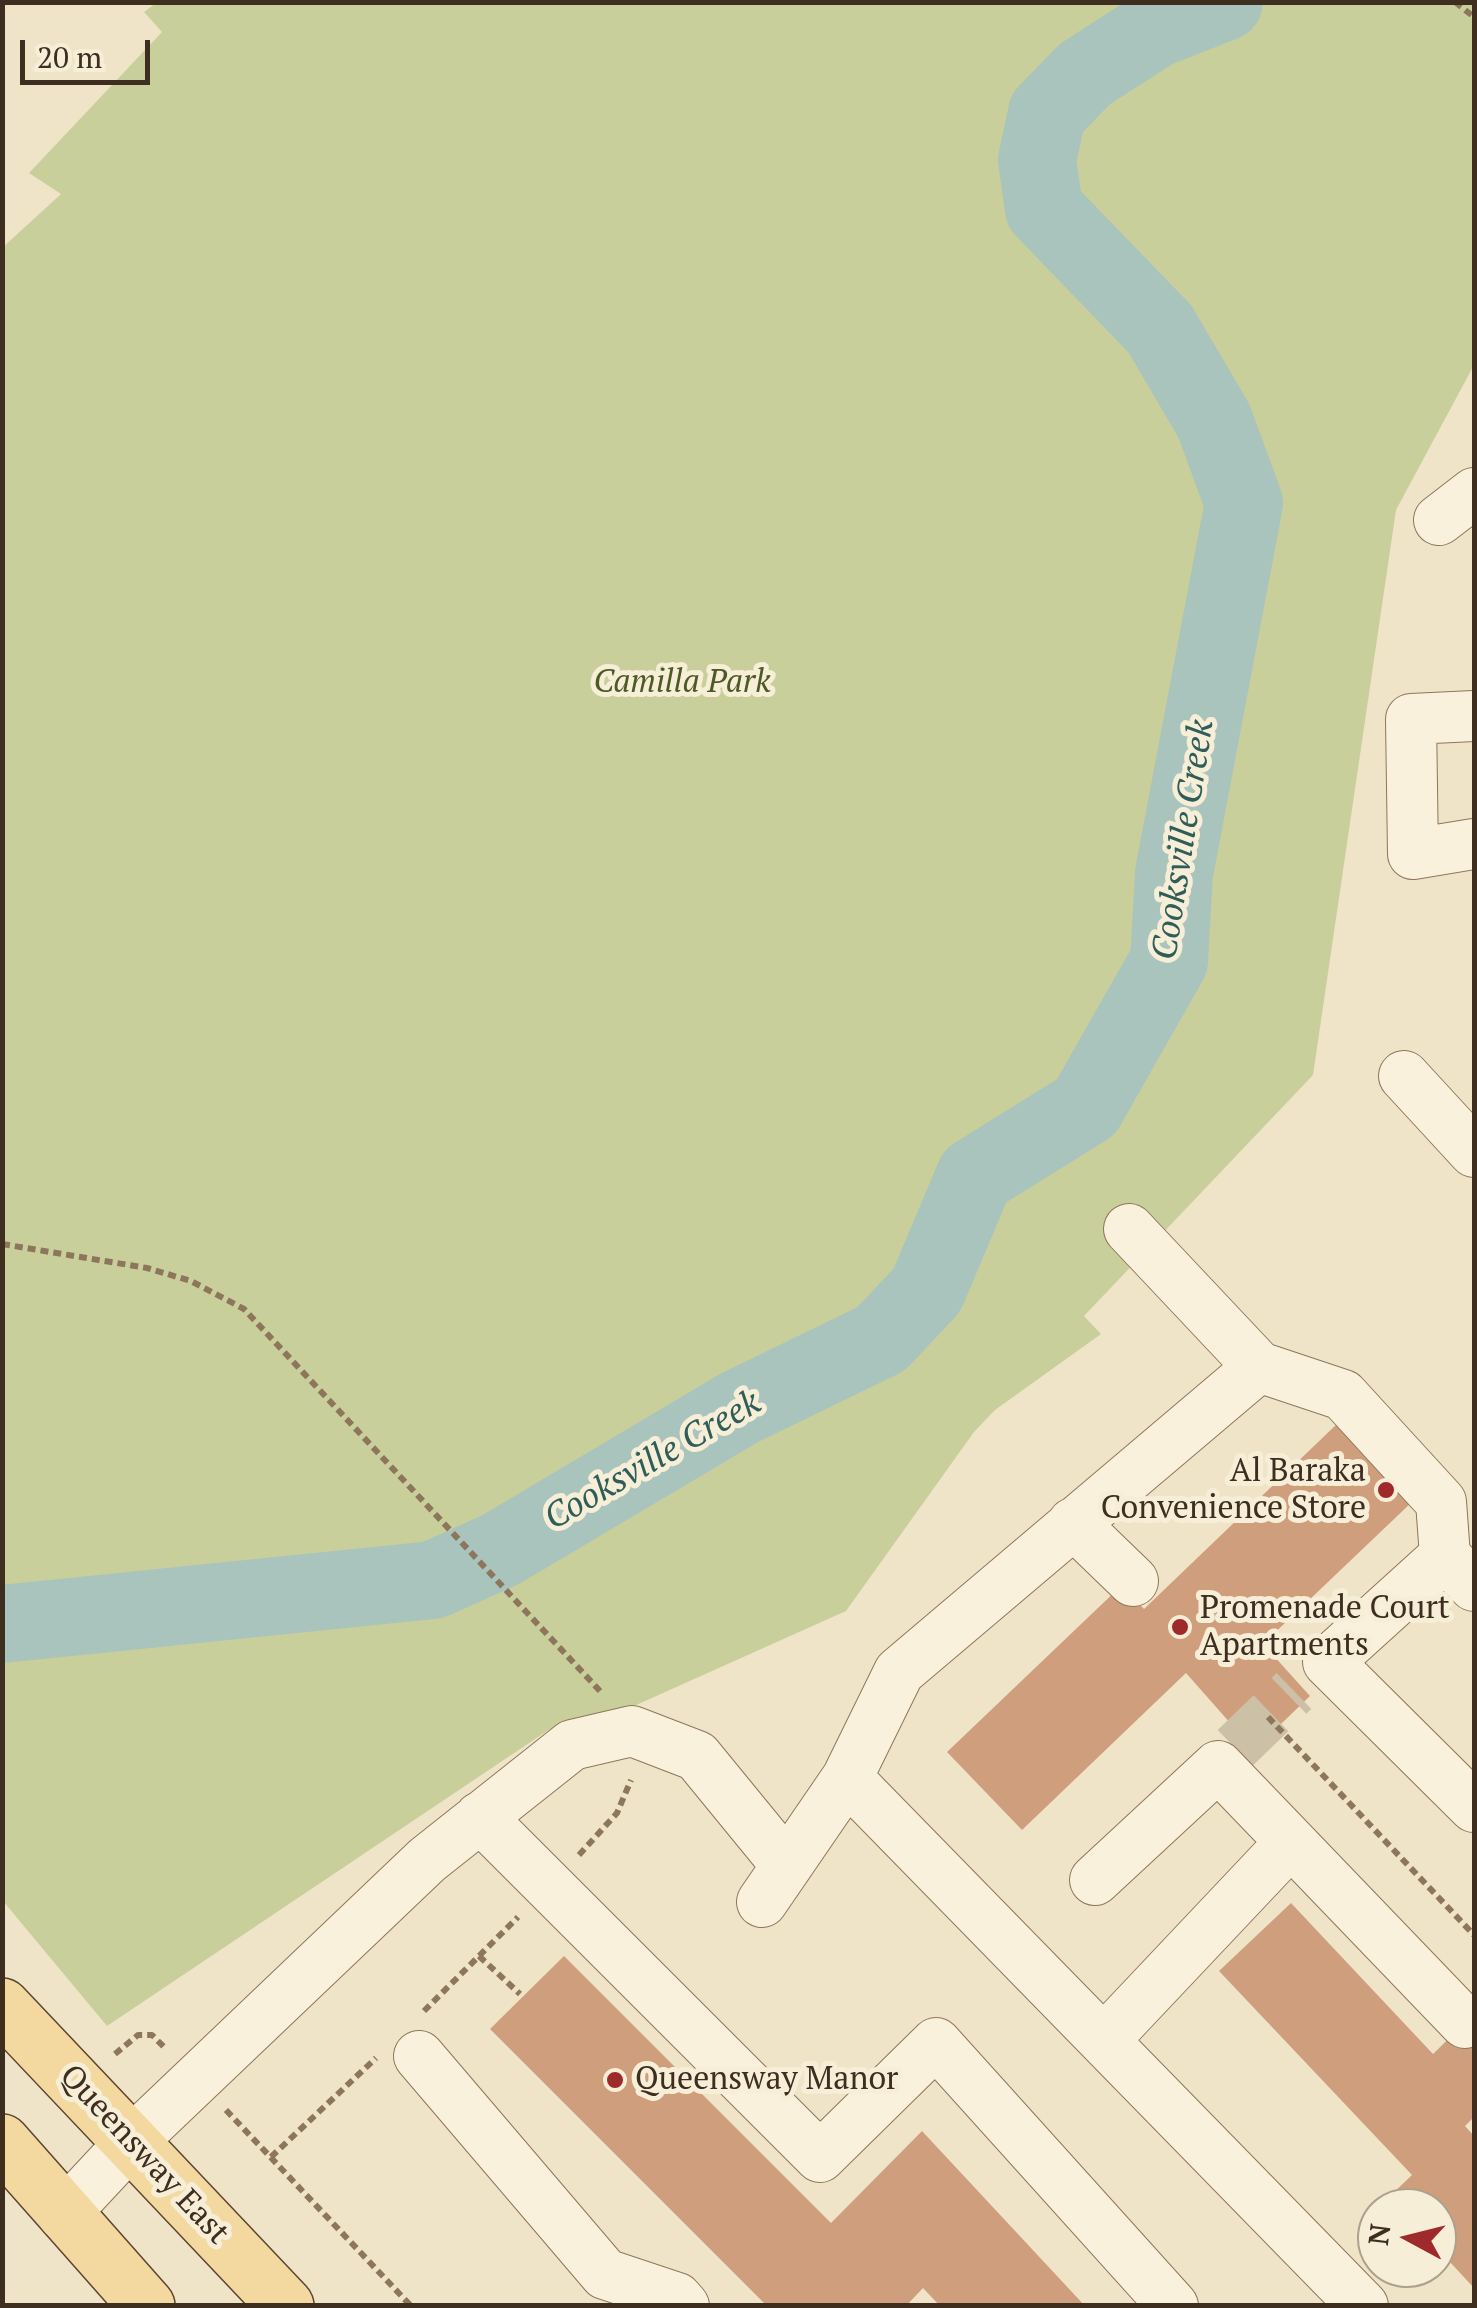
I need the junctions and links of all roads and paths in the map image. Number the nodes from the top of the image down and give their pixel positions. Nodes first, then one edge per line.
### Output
1 (1455, 2) edge
2 (1474, 16) edge
3 (1474, 716) edge
4 (1474, 844) edge
5 (1404, 1076) dead end
6 (1474, 1152) edge
7 (1128, 1229) dead end
8 (2, 1244) edge
9 (1260, 1368) junction
10 (1073, 1524) junction
11 (1460, 1571) edge
12 (1133, 1581) dead end
13 (1269, 1717) junction
14 (641, 1734) junction
15 (847, 1778) junction
16 (1474, 1808) edge
17 (480, 1817) junction
18 (1290, 1843) junction
19 (1095, 1880) dead end
20 (549, 1887) junction
21 (1474, 1935) edge
22 (479, 1956) junction
23 (520, 1994) dead end
24 (2, 2006) edge
25 (1465, 2023) dead end
26 (131, 2040) dead end
27 (156, 2040) dead end
28 (1104, 2040) junction
29 (405, 2043) junction
30 (246, 2129) dead end
31 (2, 2142) edge
32 (132, 2142) junction
33 (271, 2157) junction
34 (64, 2215) junction
35 (148, 2306) edge
36 (286, 2306) edge
37 (410, 2306) edge
38 (684, 2306) edge
39 (1173, 2306) edge
40 (1363, 2306) edge

1 - 2 path
3 - 4 lane
5 - 6 lane
7 - 9 lane
8 - 14 path
9 - 10 lane
9 - 11 lane
10 - 12 lane
10 - 15 lane
11 - 13 lane
13 - 16 lane
13 - 18 lane
13 - 19 lane
13 - 21 path
14 - 15 lane
14 - 17 lane
14 - 20 path
15 - 28 lane
17 - 20 lane
17 - 32 lane
18 - 25 lane
18 - 28 lane
20 - 22 path
20 - 39 lane
22 - 23 path
22 - 29 path
24 - 32 main road, Queensway East
26 - 27 path
28 - 40 lane
29 - 33 path
29 - 38 lane
30 - 33 path
31 - 34 main road
32 - 34 lane
32 - 36 main road, Queensway East
33 - 37 path
34 - 35 main road

